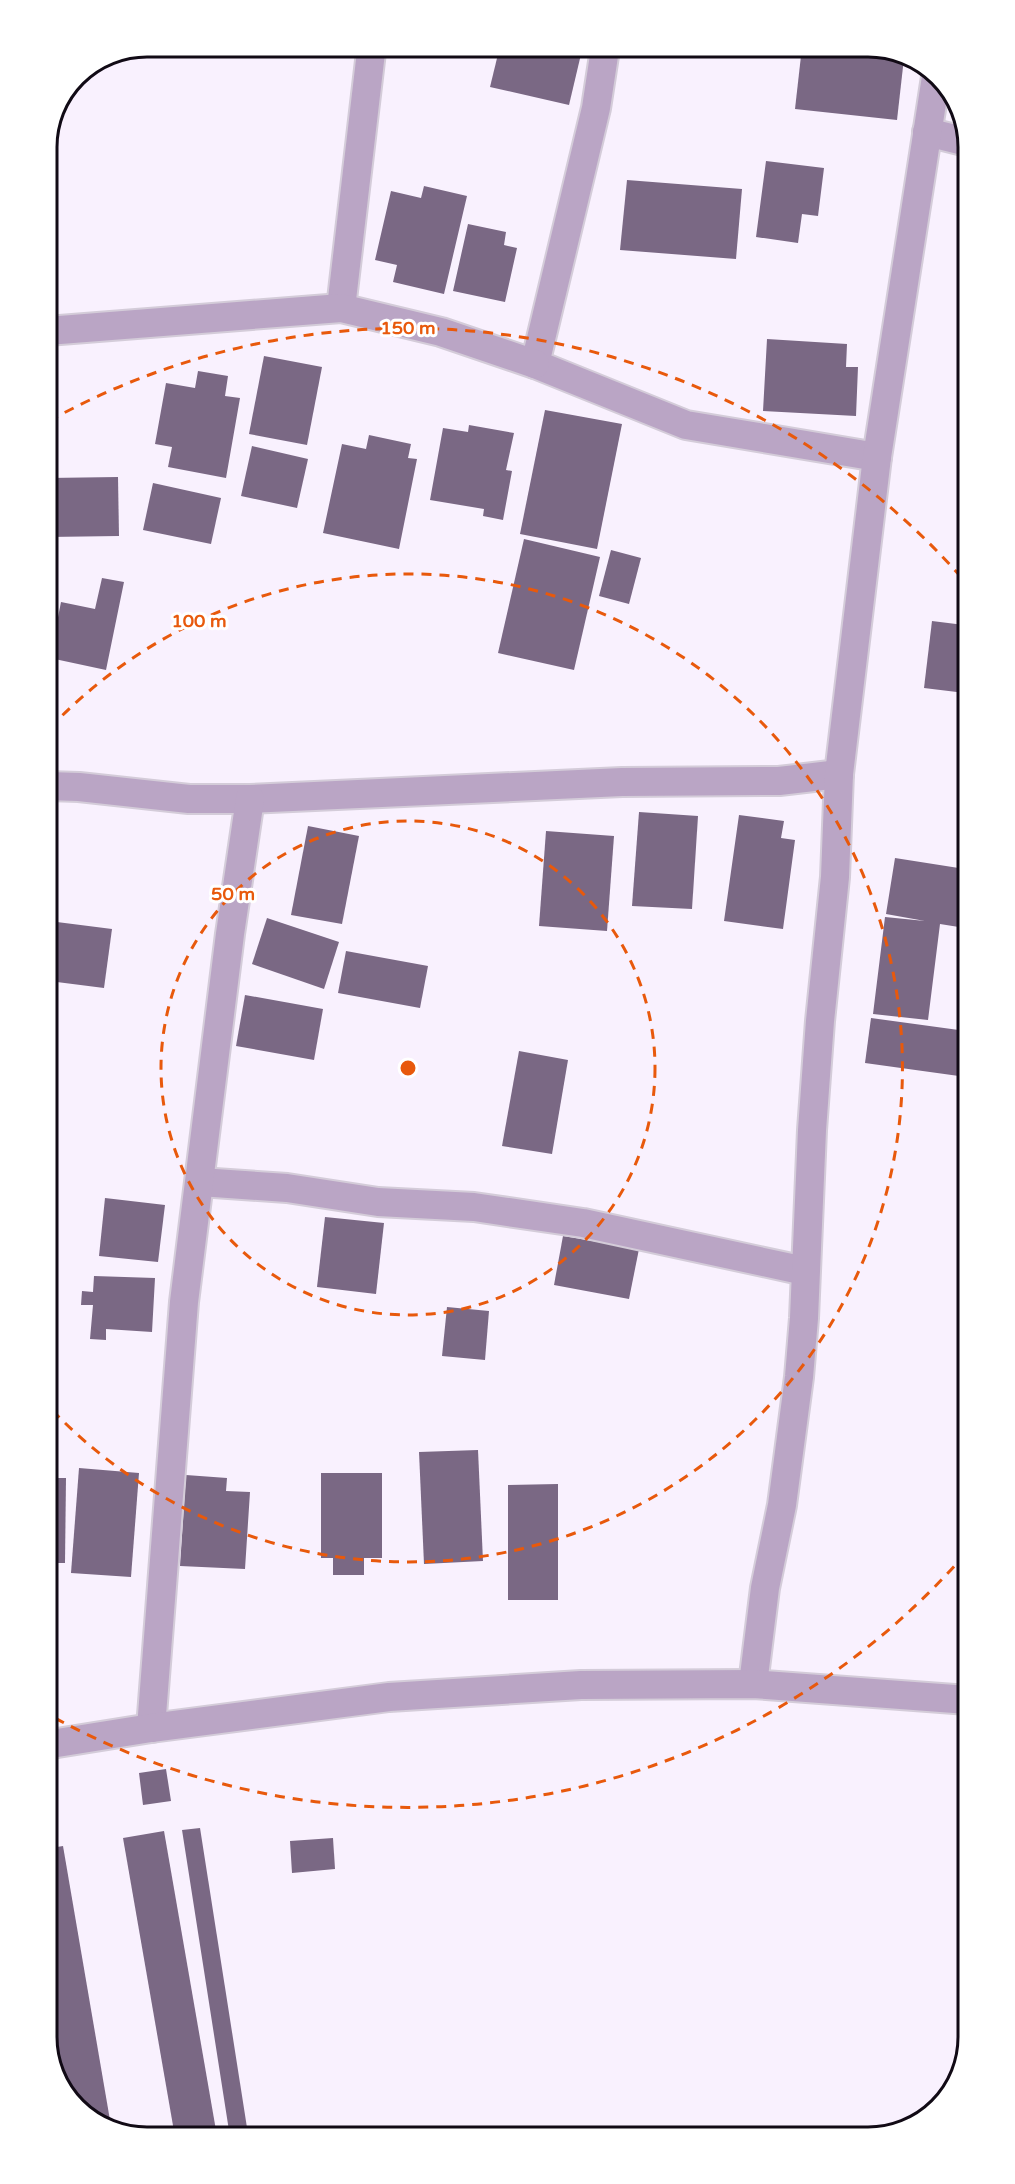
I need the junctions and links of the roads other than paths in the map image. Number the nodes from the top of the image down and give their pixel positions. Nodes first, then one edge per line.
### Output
1 (370, 57) edge
2 (604, 57) edge
3 (934, 86) edge
4 (927, 132) junction
5 (957, 140) edge
6 (340, 308) junction
7 (57, 330) edge
8 (535, 364) junction
9 (877, 457) junction
10 (839, 774) junction
11 (57, 786) edge
12 (250, 799) junction
13 (200, 1182) junction
14 (805, 1271) junction
15 (753, 1684) junction
16 (958, 1699) edge
17 (151, 1728) junction
18 (57, 1743) edge

1 - 6 street
2 - 8 street
3 - 4 street
4 - 5 street
4 - 9 street
6 - 7 street
6 - 8 street
8 - 9 street
9 - 10 street
10 - 12 street
10 - 14 street
11 - 12 street
12 - 13 street
13 - 14 street
13 - 17 street
14 - 15 street
15 - 16 street
15 - 17 street
17 - 18 street

